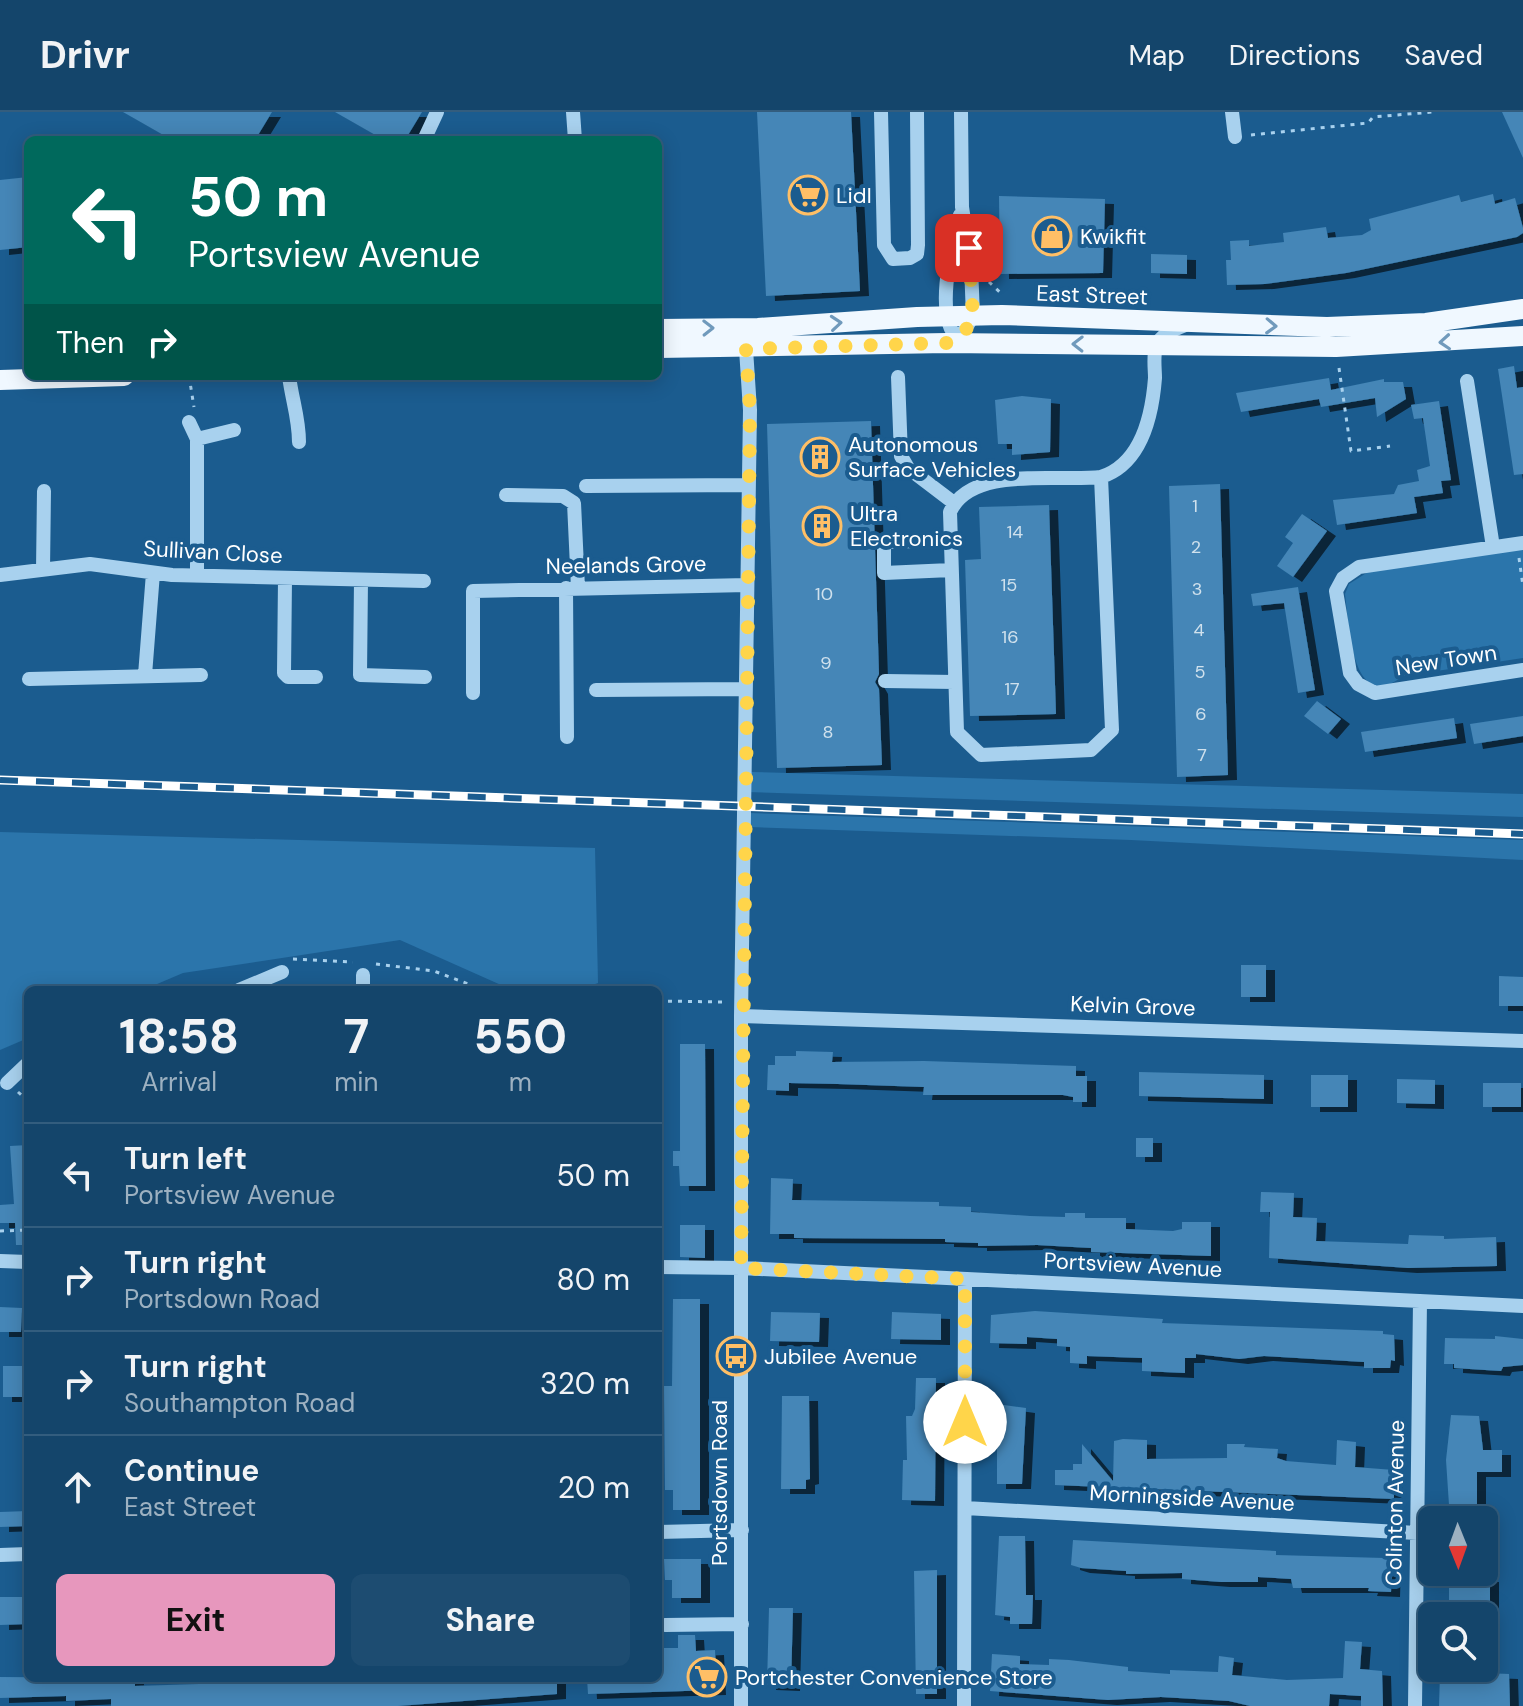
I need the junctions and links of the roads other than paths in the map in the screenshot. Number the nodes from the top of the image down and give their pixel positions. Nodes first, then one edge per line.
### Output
1 (437, 112) edge
2 (573, 112) edge
3 (881, 112) edge
4 (917, 112) edge
5 (961, 112) edge
6 (1232, 112) edge
7 (426, 136) edge
8 (575, 136) edge
9 (1235, 137) road end
10 (962, 207) junction
11 (1523, 309) edge
12 (944, 316) junction
13 (973, 316) junction
14 (1193, 322) junction
15 (662, 329) edge
16 (1523, 336) edge
17 (958, 341) junction
18 (1156, 345) junction
19 (662, 348) edge
20 (746, 349) junction
21 (898, 377) dead end
22 (24, 379) edge
23 (0, 380) edge
24 (290, 380) edge
25 (1467, 381) dead end
26 (189, 422) road end
27 (234, 430) dead end
28 (197, 439) junction
29 (299, 442) dead end
30 (1101, 477) junction
31 (748, 485) junction
32 (586, 486) dead end
33 (44, 491) dead end
34 (506, 495) dead end
35 (954, 503) junction
36 (950, 540) junction
37 (1520, 543) edge
38 (1493, 547) junction
39 (43, 570) junction
40 (951, 570) junction
41 (153, 573) junction
42 (0, 575) edge
43 (197, 575) junction
44 (285, 579) junction
45 (361, 580) junction
46 (424, 581) dead end
47 (747, 585) junction
48 (572, 588) junction
49 (1523, 670) edge
50 (145, 675) junction
51 (201, 675) dead end
52 (316, 677) dead end
53 (425, 677) dead end
54 (29, 679) dead end
55 (885, 681) dead end
56 (955, 682) junction
57 (745, 689) junction
58 (596, 690) dead end
59 (473, 693) dead end
60 (567, 737) dead end
61 (282, 972) road end
62 (249, 986) edge
63 (742, 1008) junction
64 (1523, 1041) edge
65 (24, 1067) edge
66 (7, 1083) dead end
67 (0, 1261) edge
68 (24, 1262) edge
69 (662, 1267) edge
70 (741, 1268) junction
71 (965, 1279) junction
72 (1420, 1301) junction
73 (1523, 1306) edge
74 (965, 1508) junction
75 (742, 1530) junction
76 (662, 1532) edge
77 (1417, 1533) junction
78 (24, 1554) edge
79 (0, 1555) edge
80 (742, 1624) junction
81 (665, 1625) dead end
82 (741, 1706) edge
83 (964, 1706) edge
84 (1415, 1706) edge

1 - 7 street
2 - 8 street
3 - 4 street
5 - 10 street
6 - 9 street
10 - 12 street
10 - 13 street
14 -> 11 main road, East Street
12 - 13 main road, East Street
15 -> 12 main road, East Street
12 - 17 street
13 - 14 main road, East Street
13 - 17 street
14 - 18 street
16 -> 18 main road
18 -> 17 main road
17 - 20 main road
18 - 30 street
19 - 20 main road
20 - 31 street, Portsdown Road
21 - 35 street
22 - 23 main road
24 - 29 street
25 - 38 street
26 - 28 street
27 - 28 street
28 - 43 street
30 - 35 street
30 - 56 street
31 - 32 street
31 - 47 street, Portsdown Road
33 - 39 street
34 - 48 street
35 - 36 street
36 - 40 street
36 - 40 street
37 - 38 street, New Town
38 - 49 street, New Town
39 - 41 street, Sullivan Close
39 - 42 street, Sullivan Close
40 - 56 street
41 - 43 street, Sullivan Close
41 - 50 street
43 - 44 street, Sullivan Close
44 - 45 street, Sullivan Close
44 - 52 street
45 - 46 street, Sullivan Close
45 - 53 street
47 - 48 street, Neelands Grove
47 - 57 street, Portsdown Road
48 - 59 street, Neelands Grove
48 - 60 street
50 - 51 street
50 - 54 street
55 - 56 street
57 - 58 street
57 - 63 street, Portsdown Road
61 - 62 street
63 - 64 street, Kelvin Grove
63 - 70 street, Portsdown Road
65 - 66 street
67 - 68 street
69 - 70 street
70 - 71 street, Portsview Avenue
70 - 75 street, Portsdown Road
71 - 72 street, Portsview Avenue
71 - 74 street
72 - 73 street, Portsview Avenue
72 - 77 street, Colinton Avenue
74 - 77 street, Morningside Avenue
74 - 83 street
75 - 76 street
75 - 80 street, Portsdown Road
77 - 84 street, Colinton Avenue
78 - 79 street
80 - 81 street
80 - 82 street, Portsdown Road

